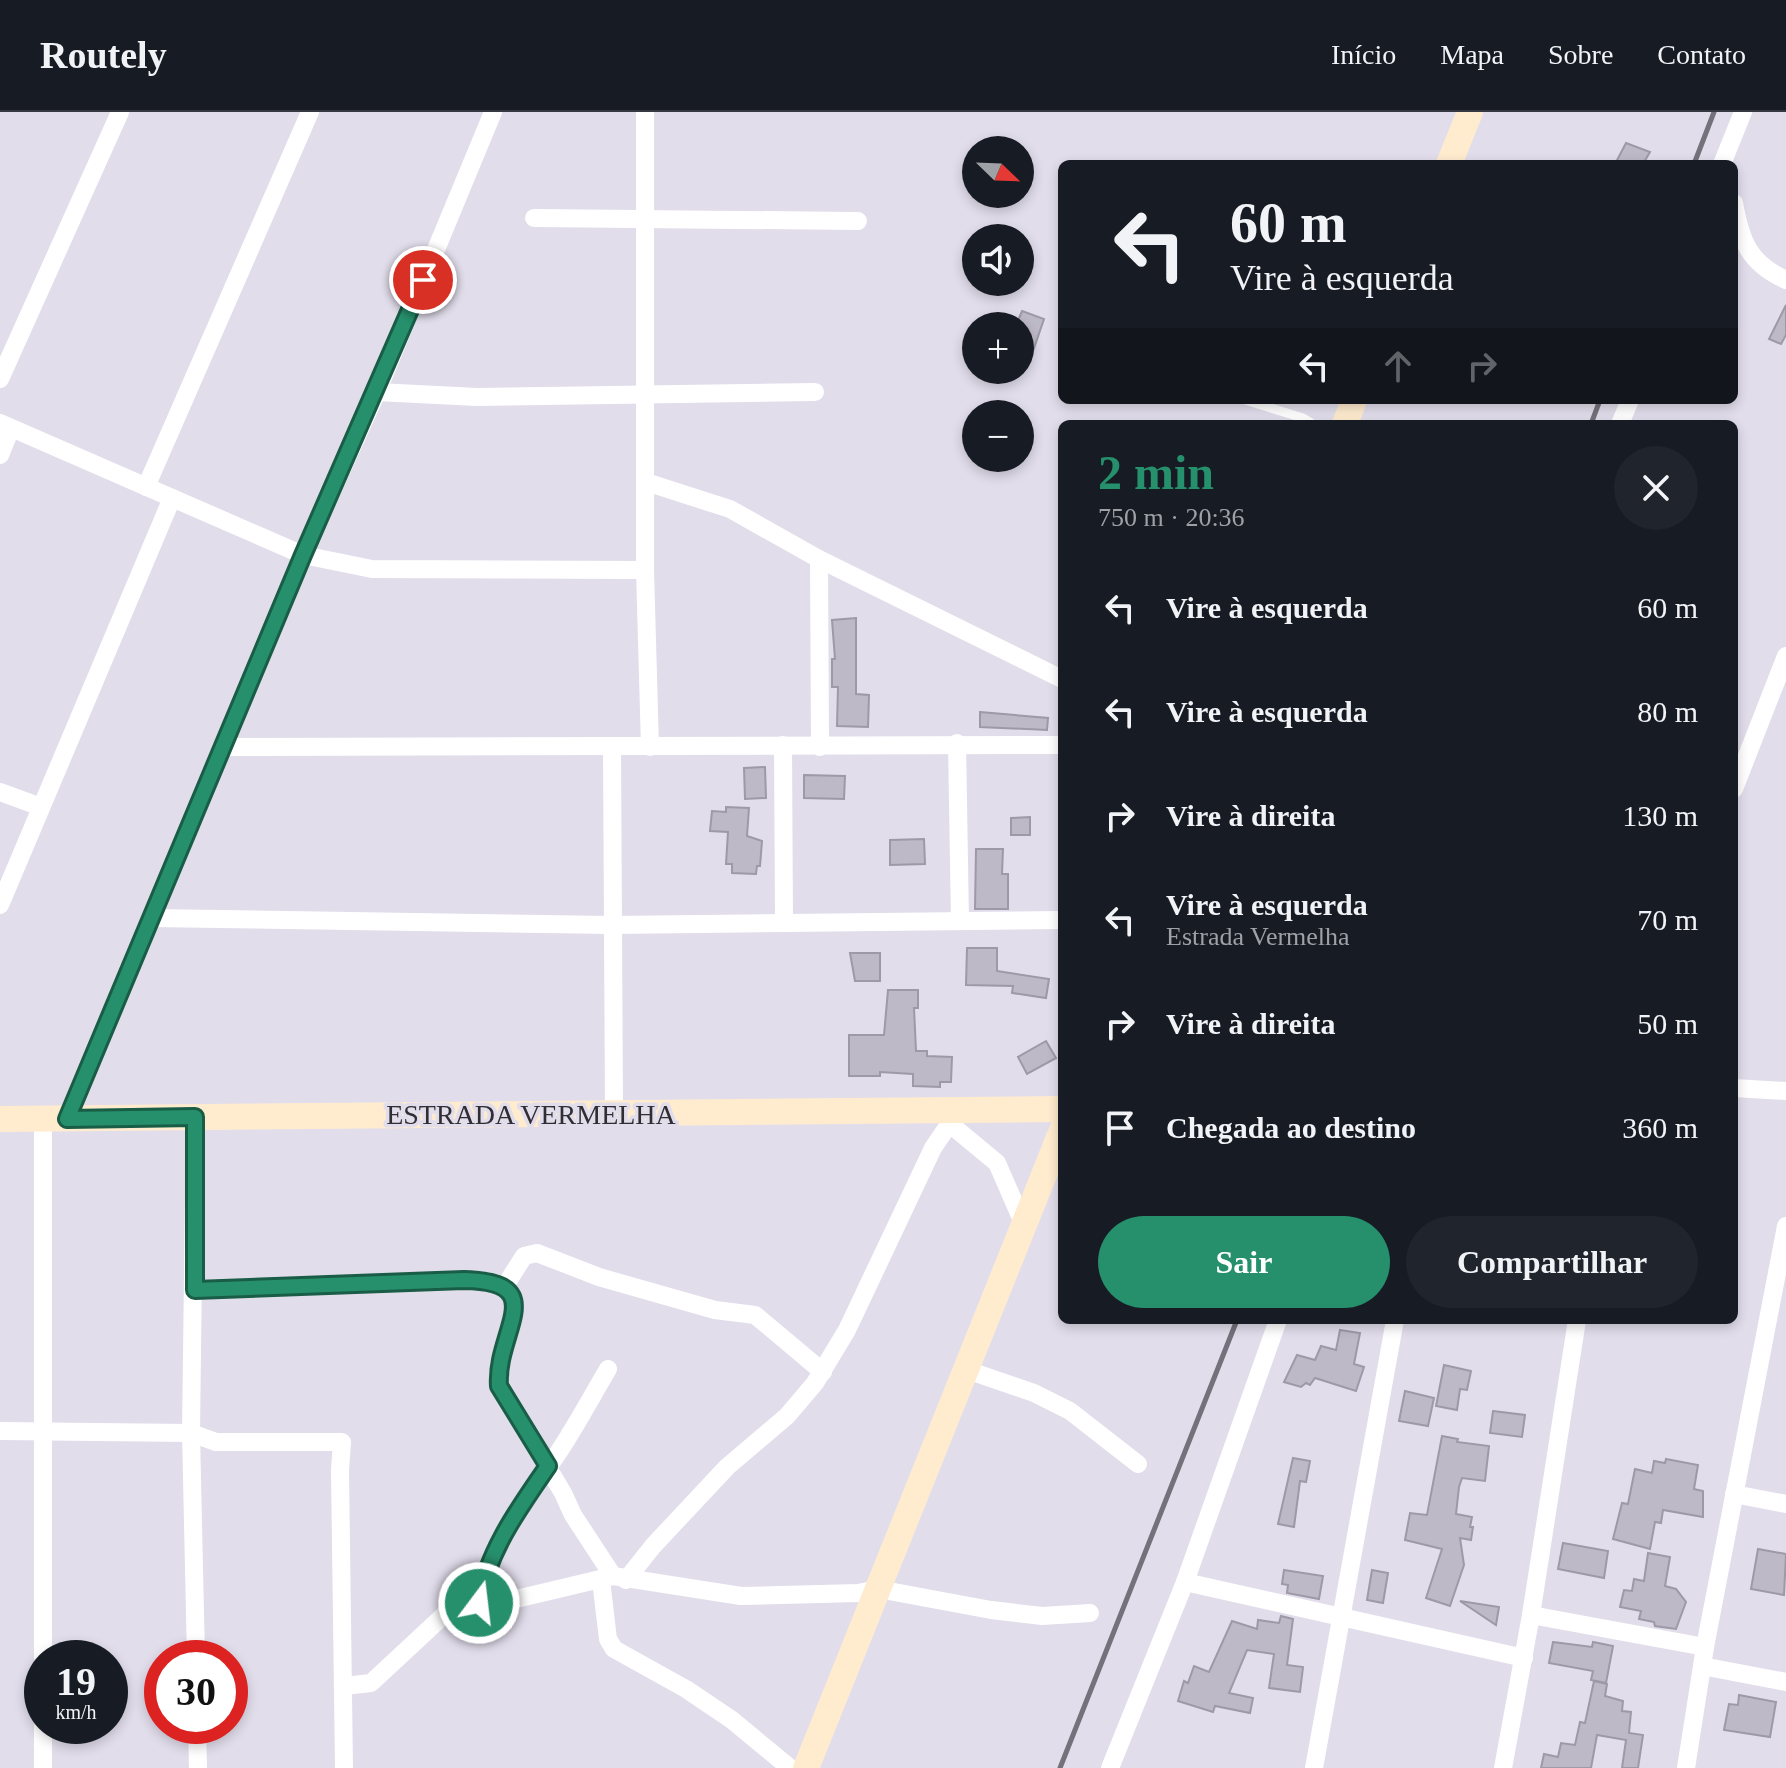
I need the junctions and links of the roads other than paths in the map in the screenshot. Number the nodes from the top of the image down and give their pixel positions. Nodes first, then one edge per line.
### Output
1 (120, 112) edge
2 (310, 112) edge
3 (493, 112) edge
4 (645, 112) edge
5 (1470, 112) edge
6 (1743, 112) edge
7 (1451, 160) edge
8 (1725, 160) edge
9 (534, 218) dead end
10 (1738, 219) edge
11 (645, 221) junction
12 (858, 221) dead end
13 (1786, 280) edge
14 (0, 379) edge
15 (377, 392) junction
16 (815, 392) dead end
17 (647, 394) junction
18 (1258, 404) edge
19 (1306, 420) edge
20 (6, 425) edge
21 (0, 455) edge
22 (646, 482) junction
23 (146, 487) junction
24 (172, 498) junction
25 (303, 555) junction
26 (819, 559) junction
27 (645, 570) junction
28 (1786, 656) edge
29 (1058, 677) edge
30 (957, 743) junction
31 (783, 745) junction
32 (1058, 745) edge
33 (223, 747) junction
34 (612, 747) junction
35 (650, 747) junction
36 (820, 747) junction
37 (1738, 779) edge
38 (0, 792) edge
39 (41, 807) junction
40 (0, 905) edge
41 (151, 918) junction
42 (1058, 920) edge
43 (784, 921) junction
44 (960, 921) junction
45 (611, 925) junction
46 (1738, 1088) edge
47 (1786, 1091) edge
48 (1058, 1109) edge
49 (614, 1114) junction
50 (195, 1117) junction
51 (954, 1117) junction
52 (0, 1119) edge
53 (55, 1119) junction
54 (1058, 1151) edge
55 (1053, 1178) edge
56 (1024, 1225) junction
57 (1786, 1226) edge
58 (505, 1286) junction
59 (195, 1290) junction
60 (1778, 1311) edge
61 (1277, 1324) edge
62 (1394, 1324) edge
63 (1576, 1324) edge
64 (608, 1369) dead end
65 (967, 1370) junction
66 (823, 1372) junction
67 (0, 1431) edge
68 (43, 1431) junction
69 (191, 1433) junction
70 (1138, 1464) dead end
71 (548, 1466) junction
72 (1734, 1494) junction
73 (1786, 1504) edge
74 (613, 1579) junction
75 (1185, 1582) junction
76 (878, 1589) junction
77 (479, 1603) junction
78 (1090, 1613) dead end
79 (1531, 1615) junction
80 (1342, 1616) junction
81 (43, 1640) edge
82 (196, 1640) edge
83 (1704, 1657) junction
84 (1524, 1658) junction
85 (1786, 1682) edge
86 (344, 1686) junction
87 (43, 1744) edge
88 (197, 1744) edge
89 (43, 1768) edge
90 (198, 1768) edge
91 (344, 1768) edge
92 (790, 1768) edge
93 (806, 1768) edge
94 (1110, 1768) edge
95 (1314, 1768) edge
96 (1503, 1768) edge
97 (1686, 1768) edge

1 - 14 street
2 - 23 street
3 - 15 street
4 - 11 street
5 - 7 street
6 - 8 street
9 - 11 street
10 - 13 street
11 - 12 street
11 - 17 street
15 - 17 street
15 - 25 street
16 - 17 street
17 - 22 street
18 - 19 lane
20 - 21 street
20 - 23 street
22 - 26 street
22 - 27 street
23 - 24 street
24 - 25 street
24 - 39 street
25 - 27 street
25 - 33 street
26 - 29 street
26 - 36 street
27 - 35 street
28 - 37 street
30 - 32 street
30 - 36 street
30 - 44 street
31 - 35 street
31 - 36 street
31 - 43 street
33 - 34 street
33 - 41 street
34 - 35 street
34 - 45 street
38 - 39 street
39 - 40 street
41 - 45 street
41 - 53 street
42 - 44 street
43 - 44 street
43 - 45 street
45 - 49 street
46 - 47 street
48 - 51 street, ESTRADA VERMELHA
49 - 50 street, ESTRADA VERMELHA
49 - 51 street, ESTRADA VERMELHA
50 - 53 street, ESTRADA VERMELHA
50 - 59 street
51 - 56 street
51 - 66 street
52 - 53 street, ESTRADA VERMELHA
53 - 68 street
54 - 55 street
55 - 56 street
56 - 65 street
57 - 60 street
58 - 59 street
58 - 66 street
58 - 71 street
59 - 69 street
60 - 72 street
61 - 75 street
62 - 80 street
63 - 79 street
64 - 71 street
65 - 70 street
65 - 76 street
66 - 74 street
67 - 68 street
68 - 69 street
68 - 81 street
69 - 82 street
69 - 86 street
71 - 74 street
71 - 77 street
72 - 73 street
72 - 83 street
74 - 76 street
74 - 77 street
74 - 92 street
75 - 80 street
75 - 94 street
76 - 78 street
76 - 93 street
77 - 86 street
79 - 83 street
79 - 84 street
80 - 84 street
80 - 95 street
83 - 85 street
83 - 97 street
84 - 96 street
86 - 91 street
87 - 89 street
88 - 90 street

